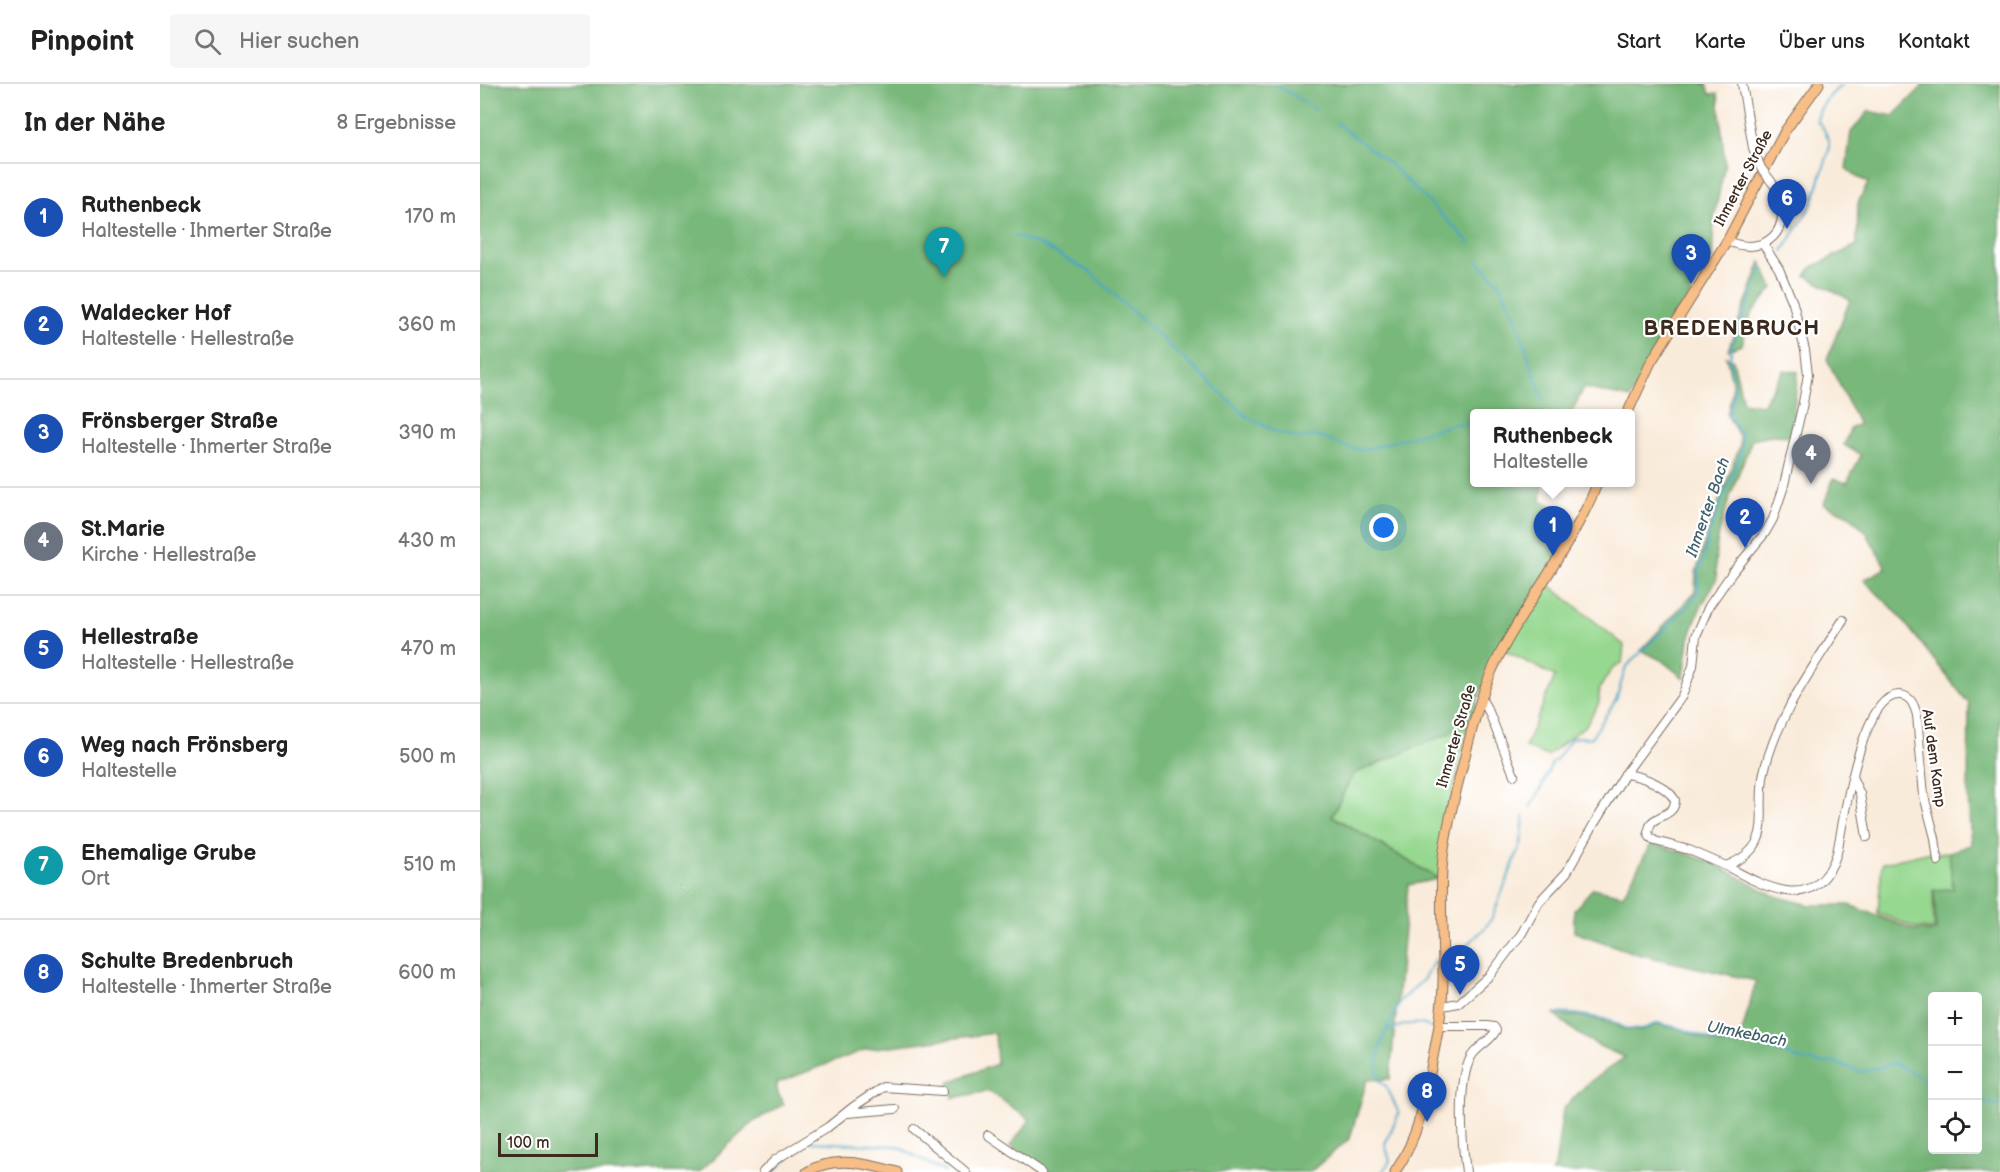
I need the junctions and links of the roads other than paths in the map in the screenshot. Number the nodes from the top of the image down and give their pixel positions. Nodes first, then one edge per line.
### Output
1 (1742, 84) edge
2 (1819, 84) edge
3 (1727, 241) junction
4 (1763, 244) junction
5 (1629, 409) edge
6 (1596, 487) edge
7 (1843, 620) dead end
8 (1481, 698) junction
9 (1625, 774) junction
10 (1514, 775) dead end
11 (1852, 777) junction
12 (1867, 837) dead end
13 (1938, 861) dead end
14 (1726, 866) junction
15 (1442, 1006) junction
16 (1439, 1026) junction
17 (943, 1091) dead end
18 (895, 1109) dead end
19 (848, 1113) junction
20 (914, 1129) dead end
21 (988, 1135) dead end
22 (763, 1172) edge
23 (807, 1172) edge
24 (897, 1172) edge
25 (966, 1172) edge
26 (1042, 1172) edge
27 (1395, 1172) edge
28 (1467, 1172) edge

1 - 4 street, bridge
2 - 3 main road, Ihmerter Straße
3 - 4 street
3 - 5 main road, Ihmerter Straße
4 - 9 street
6 - 8 main road, Ihmerter Straße
7 - 14 street
8 - 10 street
8 - 15 main road, Ihmerter Straße
9 - 14 street, Auf dem Kamp
9 - 15 street
11 - 12 street
11 - 13 street, Auf dem Kamp
11 - 14 street, Auf dem Kamp
15 - 16 main road, Ihmerter Straße
16 - 27 main road, Ihmerter Straße
16 - 28 street
17 - 19 street
18 - 19 street
19 - 22 street
20 - 25 street
21 - 26 street
23 - 24 main road

